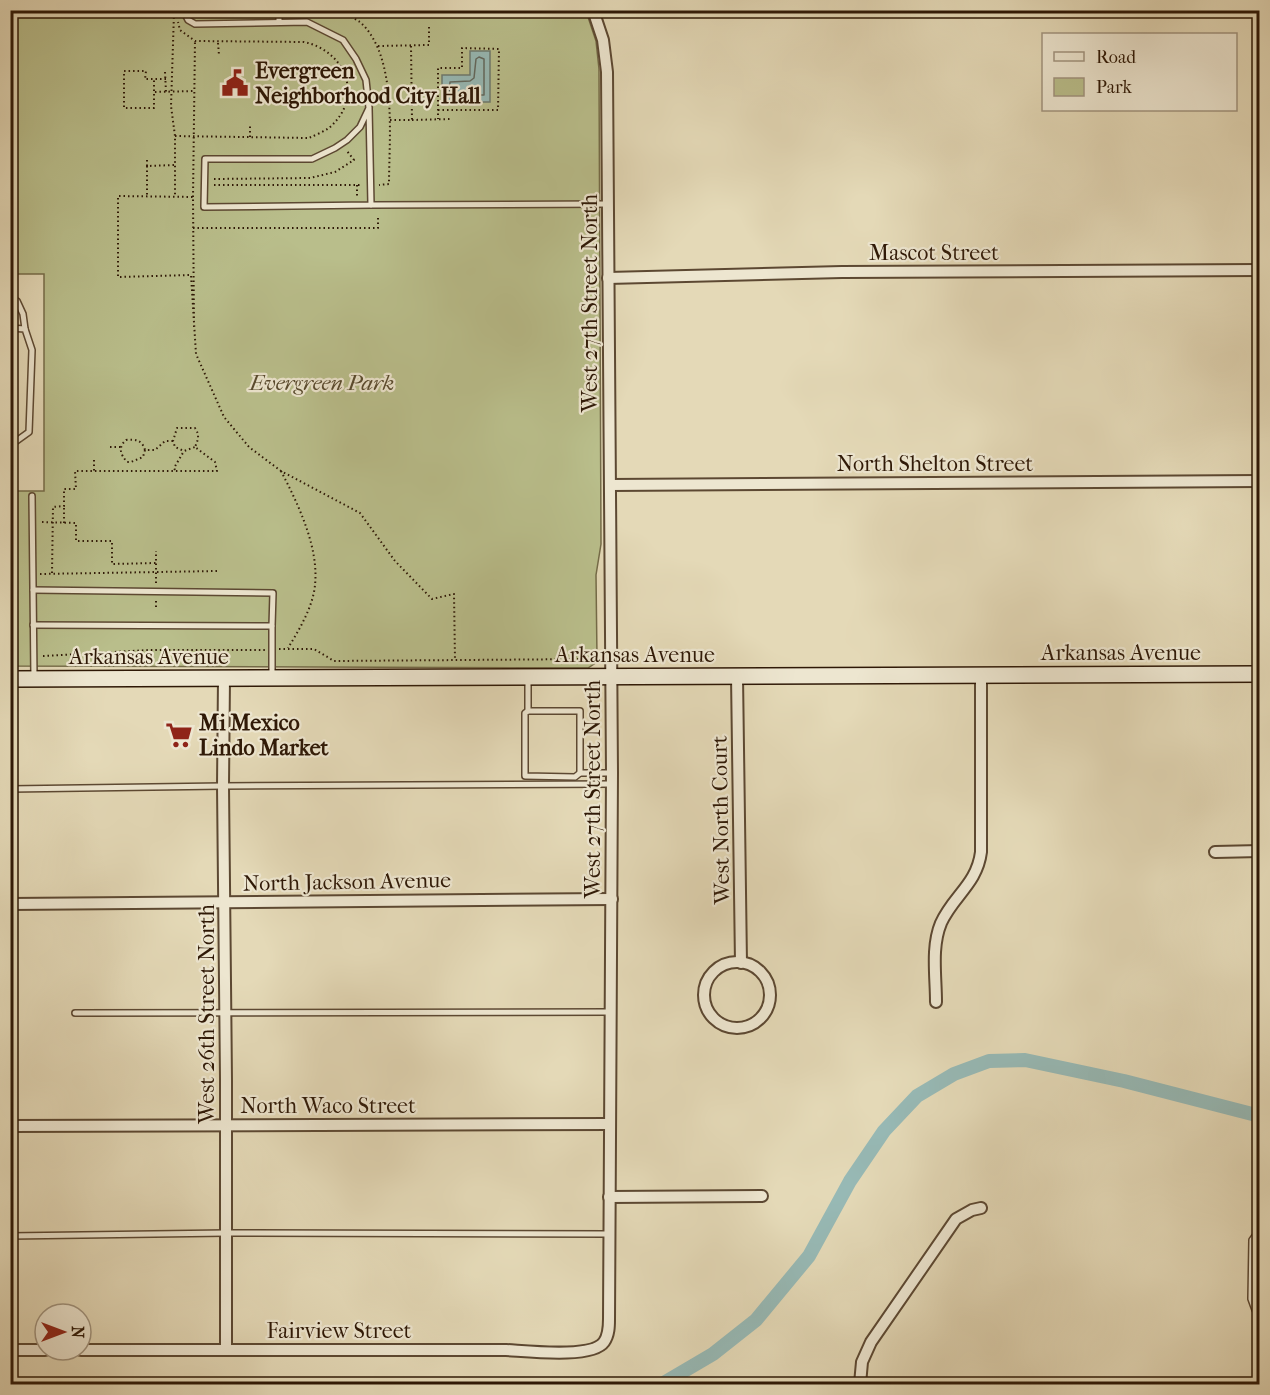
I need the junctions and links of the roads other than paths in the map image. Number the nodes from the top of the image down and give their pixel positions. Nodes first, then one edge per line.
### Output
1 (183, 10) edge
2 (279, 10) edge
3 (593, 10) edge
4 (279, 21) junction
5 (369, 108) junction
6 (608, 204) junction
7 (370, 205) junction
8 (1260, 270) edge
9 (608, 278) junction
10 (10, 298) edge
11 (10, 328) edge
12 (25, 329) junction
13 (10, 442) edge
14 (1260, 481) edge
15 (610, 485) junction
16 (32, 496) dead end
17 (33, 590) junction
18 (33, 625) junction
19 (272, 626) junction
20 (1260, 674) edge
21 (981, 675) junction
22 (611, 676) junction
23 (737, 676) junction
24 (528, 677) junction
25 (224, 678) junction
26 (272, 678) junction
27 (10, 679) edge
28 (34, 679) junction
29 (528, 711) junction
30 (580, 773) junction
31 (612, 779) junction
32 (223, 786) junction
33 (10, 789) edge
34 (1260, 851) edge
35 (1215, 852) dead end
36 (612, 899) junction
37 (224, 902) junction
38 (10, 903) edge
39 (741, 963) junction
40 (936, 1002) dead end
41 (611, 1012) junction
42 (75, 1013) dead end
43 (226, 1013) junction
44 (610, 1124) junction
45 (226, 1125) junction
46 (10, 1126) edge
47 (762, 1196) dead end
48 (609, 1197) junction
49 (981, 1208) dead end
50 (1260, 1229) edge
51 (226, 1233) junction
52 (609, 1234) junction
53 (10, 1236) edge
54 (1260, 1312) edge
55 (597, 1348) joint
56 (226, 1349) junction
57 (10, 1350) edge
58 (33, 1350) edge
59 (93, 1350) edge
60 (860, 1384) edge

1 - 4 lane
2 - 4 lane
3 - 6 street, West 27th Street North
4 - 5 lane
5 - 7 lane
5 - 7 lane
6 - 7 lane
6 - 9 street, West 27th Street North
8 - 9 street, Mascot Street
9 - 15 street, West 27th Street North
10 - 12 lane
11 - 12 lane
12 - 13 lane
14 - 15 street, North Shelton Street
15 - 22 street, West 27th Street North
16 - 17 lane
17 - 18 lane
17 - 19 lane
18 - 19 lane
18 - 28 lane
19 - 26 lane
20 - 21 street, Arkansas Avenue
21 - 23 street, Arkansas Avenue
21 - 40 street
22 - 23 street, Arkansas Avenue
22 - 24 street, Arkansas Avenue
22 - 31 street, West 27th Street North
23 - 39 street, West North Court
24 - 26 street, Arkansas Avenue
24 - 29 lane
25 - 26 street, Arkansas Avenue
25 - 28 street, Arkansas Avenue
25 - 32 street, West 26th Street North
27 - 28 street, Arkansas Avenue
29 - 30 lane
29 - 30 lane
30 - 31 lane
31 - 32 lane
31 - 36 street, West 27th Street North
32 - 33 lane
32 - 37 street, West 26th Street North
34 - 35 street
36 - 37 street, North Jackson Avenue
36 - 41 street, West 27th Street North
37 - 38 street, North Jackson Avenue
37 - 43 street, West 26th Street North
39 - 39 street
41 - 43 lane
41 - 44 street, West 27th Street North
42 - 43 lane
43 - 45 street, West 26th Street North
44 - 45 street, North Waco Street
44 - 48 street, West 27th Street North
45 - 46 street, North Waco Street
45 - 51 street, West 26th Street North
47 - 48 street
48 - 52 street, West 27th Street North
49 - 60 street
50 - 54 lane
51 - 52 lane
51 - 53 lane
51 - 56 street, West 26th Street North
52 - 55 street, West 27th Street North
55 - 56 street, Fairview Street
56 - 59 street, Fairview Street
57 - 58 street

